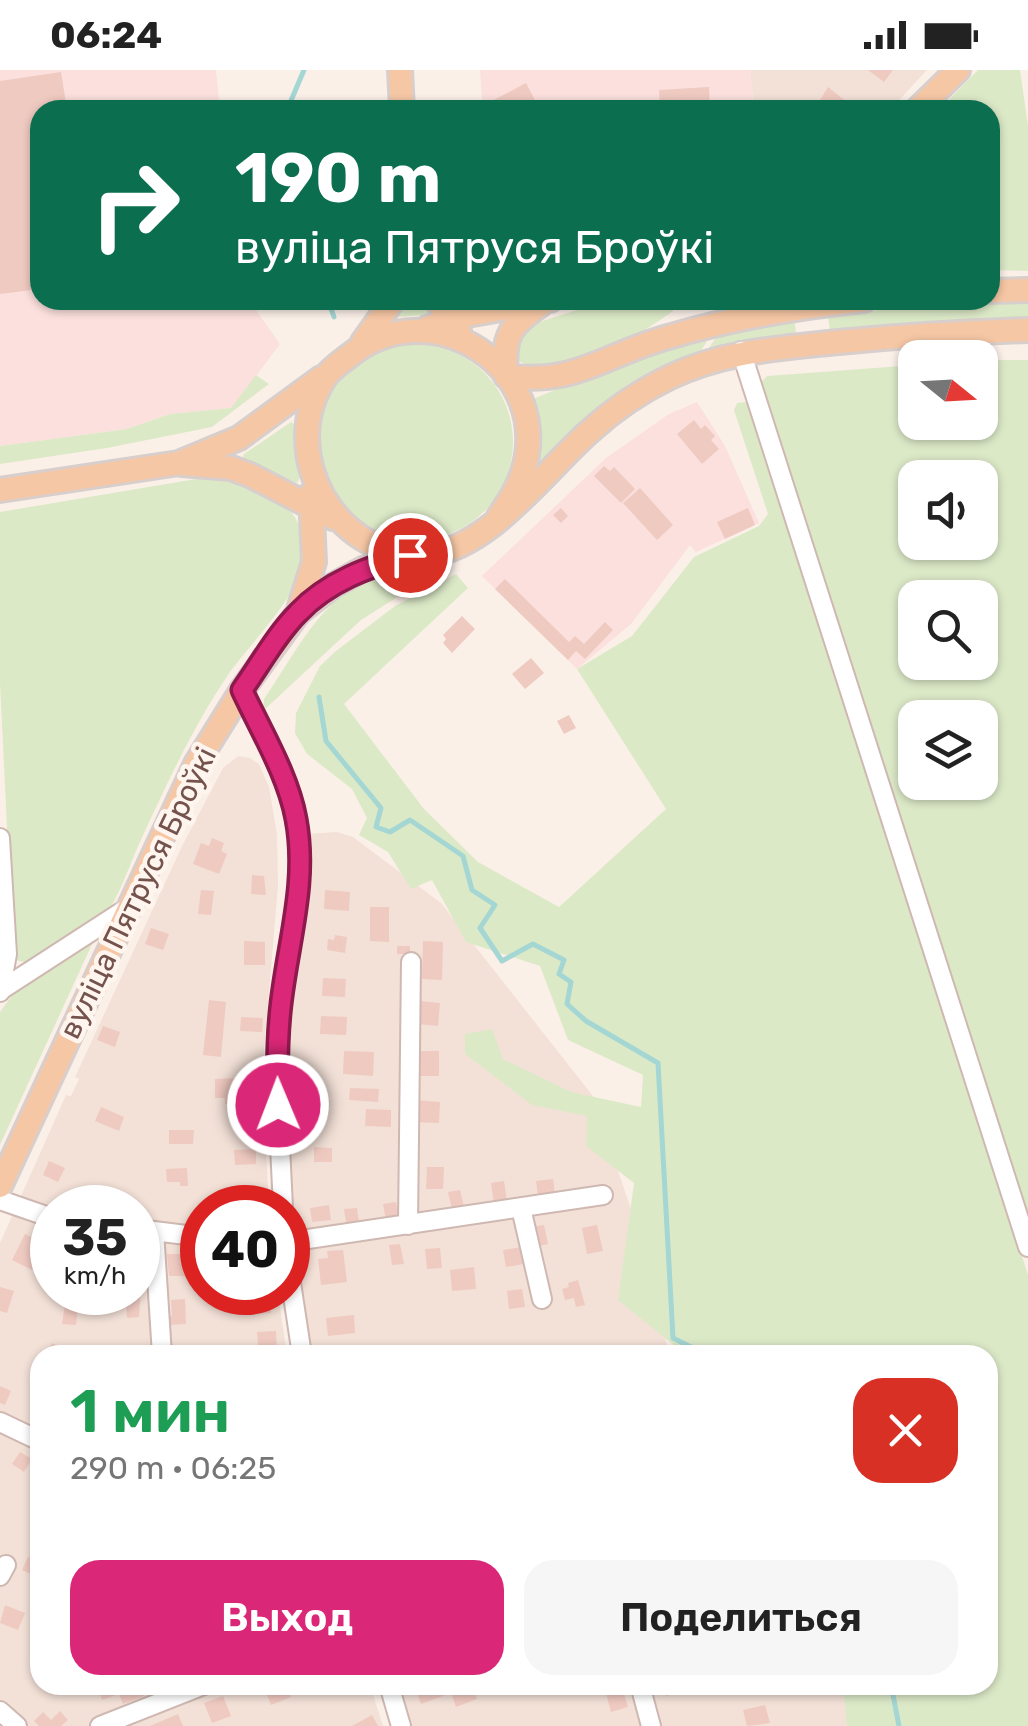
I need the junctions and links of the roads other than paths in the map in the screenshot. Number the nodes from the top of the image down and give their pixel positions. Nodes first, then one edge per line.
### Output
1 (400, 70) edge
2 (958, 70) edge
3 (402, 100) edge
4 (927, 100) edge
5 (1028, 290) edge
6 (1000, 291) edge
7 (386, 310) edge
8 (443, 310) edge
9 (504, 310) edge
10 (535, 310) edge
11 (781, 310) edge
12 (451, 321) junction
13 (420, 330) junction
14 (1028, 330) edge
15 (472, 344) junction
16 (358, 348) junction
17 (742, 351) junction
18 (328, 373) junction
19 (506, 376) junction
20 (178, 463) junction
21 (311, 472) junction
22 (0, 490) edge
23 (311, 506) junction
24 (498, 518) junction
25 (339, 521) junction
26 (410, 555) junction
27 (298, 613) junction
28 (242, 690) junction
29 (0, 838) edge
30 (130, 906) junction
31 (411, 962) dead end
32 (0, 991) edge
33 (282, 1185) edge
34 (0, 1186) edge
35 (603, 1195) dead end
36 (0, 1200) edge
37 (521, 1208) junction
38 (30, 1210) edge
39 (408, 1225) junction
40 (310, 1239) edge
41 (1028, 1247) edge
42 (542, 1299) dead end
43 (157, 1315) edge
44 (296, 1315) edge
45 (161, 1345) edge
46 (300, 1345) edge
47 (0, 1422) edge
48 (30, 1436) edge
49 (179, 1695) edge
50 (392, 1695) edge
51 (642, 1695) edge
52 (0, 1711) edge
53 (649, 1723) edge
54 (17, 1726) edge
55 (100, 1726) edge
56 (401, 1726) edge
57 (628, 1726) edge

1 - 3 main road
2 - 4 main road
5 - 6 main road
7 - 16 main road
8 - 12 main road
9 - 12 main road
10 - 19 main road
11 - 19 main road
12 - 13 main road
12 - 15 main road
13 - 15 main road
13 - 16 main road
14 - 17 main road
15 - 19 main road
16 - 18 main road
17 - 24 main road
17 - 41 street
18 - 20 main road
18 - 21 main road
19 - 24 main road
20 - 22 main road
20 - 23 main road
21 - 23 main road, вуліца Пятруся Броўкі
21 - 25 main road
23 - 25 main road
23 - 27 main road, вуліца Пятруся Броўкі
24 - 26 main road
25 - 26 main road
26 - 27 main road, вуліца Пятруся Броўкі
27 - 28 main road, вуліца Пятруся Броўкі
28 - 30 main road, вуліца Пятруся Броўкі
28 - 33 street
29 - 32 street
30 - 32 street
30 - 34 main road, вуліца Пятруся Броўкі
31 - 39 street
35 - 37 street
36 - 38 street
37 - 39 street
37 - 42 street
39 - 40 street
43 - 45 street
44 - 46 street
47 - 48 street
49 - 55 street
50 - 56 street
51 - 53 street
52 - 54 street
53 - 57 street

